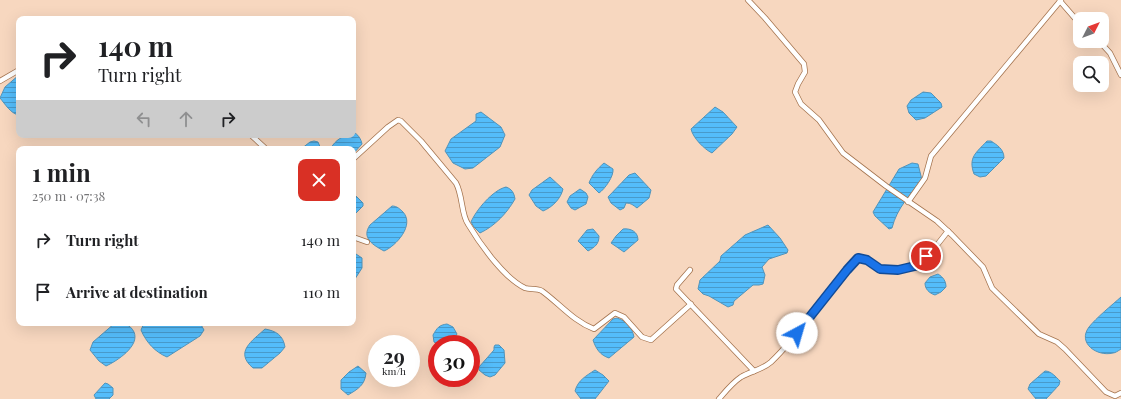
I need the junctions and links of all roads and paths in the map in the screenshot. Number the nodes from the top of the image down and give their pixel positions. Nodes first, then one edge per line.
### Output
1 (748, 0) edge
2 (1060, 1) edge
3 (1073, 16) edge
4 (1105, 48) edge
5 (16, 72) edge
6 (1121, 75) edge
7 (0, 81) edge
8 (254, 138) edge
9 (263, 146) edge
10 (356, 156) edge
11 (908, 202) junction
12 (948, 231) junction
13 (356, 238) edge
14 (367, 242) dead end
15 (690, 270) dead end
16 (691, 304) junction
17 (754, 371) junction
18 (1121, 393) edge
19 (719, 399) edge

1 - 11 street
2 - 3 street
2 - 11 street
4 - 6 street
5 - 7 street
8 - 9 street
10 - 16 street
11 - 12 street
12 - 17 street
12 - 18 street
13 - 14 street
15 - 16 street
16 - 17 street
17 - 19 street

